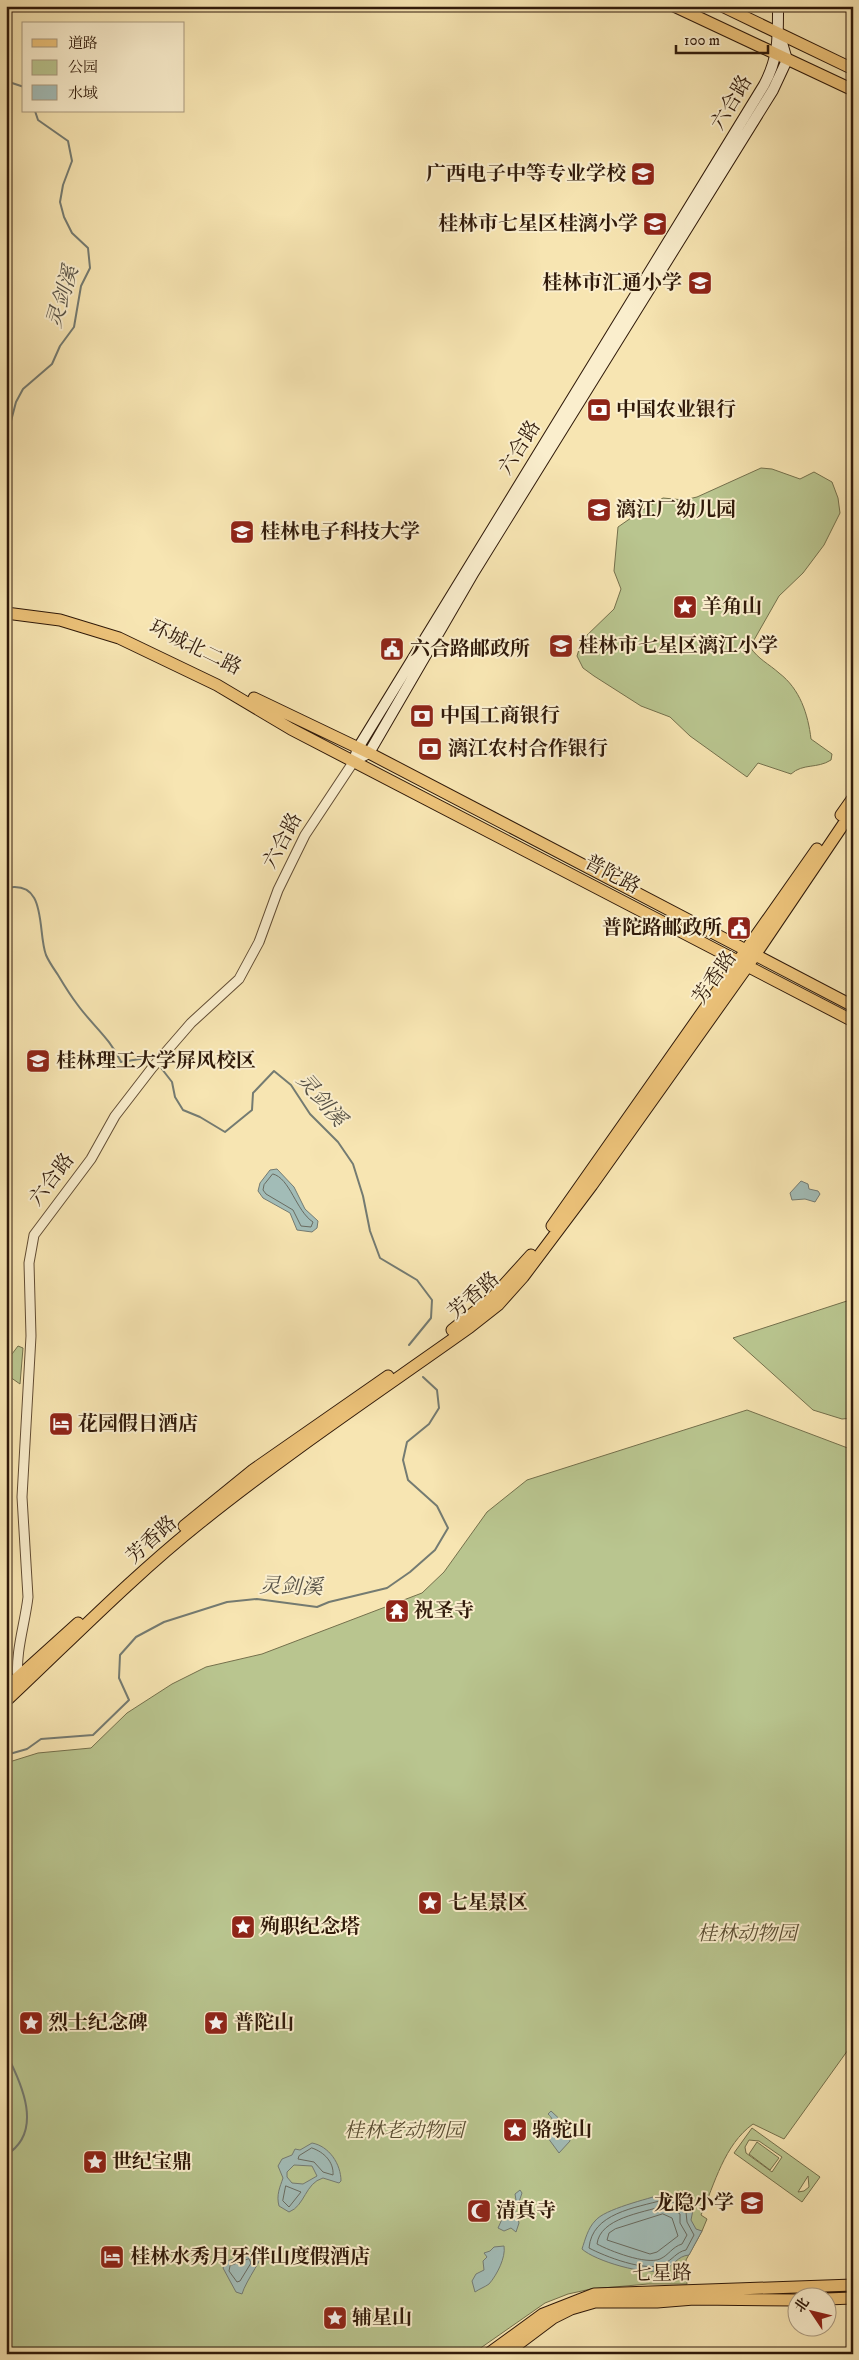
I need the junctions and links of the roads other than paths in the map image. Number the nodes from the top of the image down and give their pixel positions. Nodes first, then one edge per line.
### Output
1 (674, 6) edge
2 (778, 6) edge
3 (732, 8) edge
4 (779, 33) junction
5 (776, 54) junction
6 (787, 60) junction
7 (853, 68) edge
8 (853, 90) edge
9 (6, 607) edge
10 (6, 613) edge
11 (364, 750) junction
12 (354, 761) junction
13 (853, 798) edge
14 (853, 810) edge
15 (749, 953) junction
16 (742, 965) junction
17 (853, 1006) edge
18 (853, 1021) edge
19 (19, 1683) junction
20 (6, 1688) edge
21 (6, 1702) edge
22 (853, 2286) edge
23 (853, 2298) edge
24 (836, 2299) edge
25 (786, 2300) edge
26 (488, 2354) edge
27 (505, 2354) edge

1 - 5 main road
2 - 4 main road
3 - 4 main road
4 - 5 main road, 六合路
4 - 6 main road
4 - 7 main road
5 - 6 main road
5 - 11 main road, 六合路
6 - 8 main road
6 - 11 main road, 六合路
9 - 11 main road, 环城北二路
10 - 12 main road, 环城北二路
11 - 12 main road
11 - 15 main road, 普陀路
12 - 16 main road, 普陀路
12 - 19 street, 六合路
13 - 15 main road, 芳香路
14 - 15 main road, 芳香路
15 - 16 main road, 芳香路
15 - 17 main road, 普陀路
16 - 18 main road, 普陀路
16 - 19 main road, 芳香路
19 - 20 main road, 芳香路
19 - 21 main road, 芳香路
22 - 26 main road, 七星路
23 - 24 main road
25 - 27 main road, 七星路

